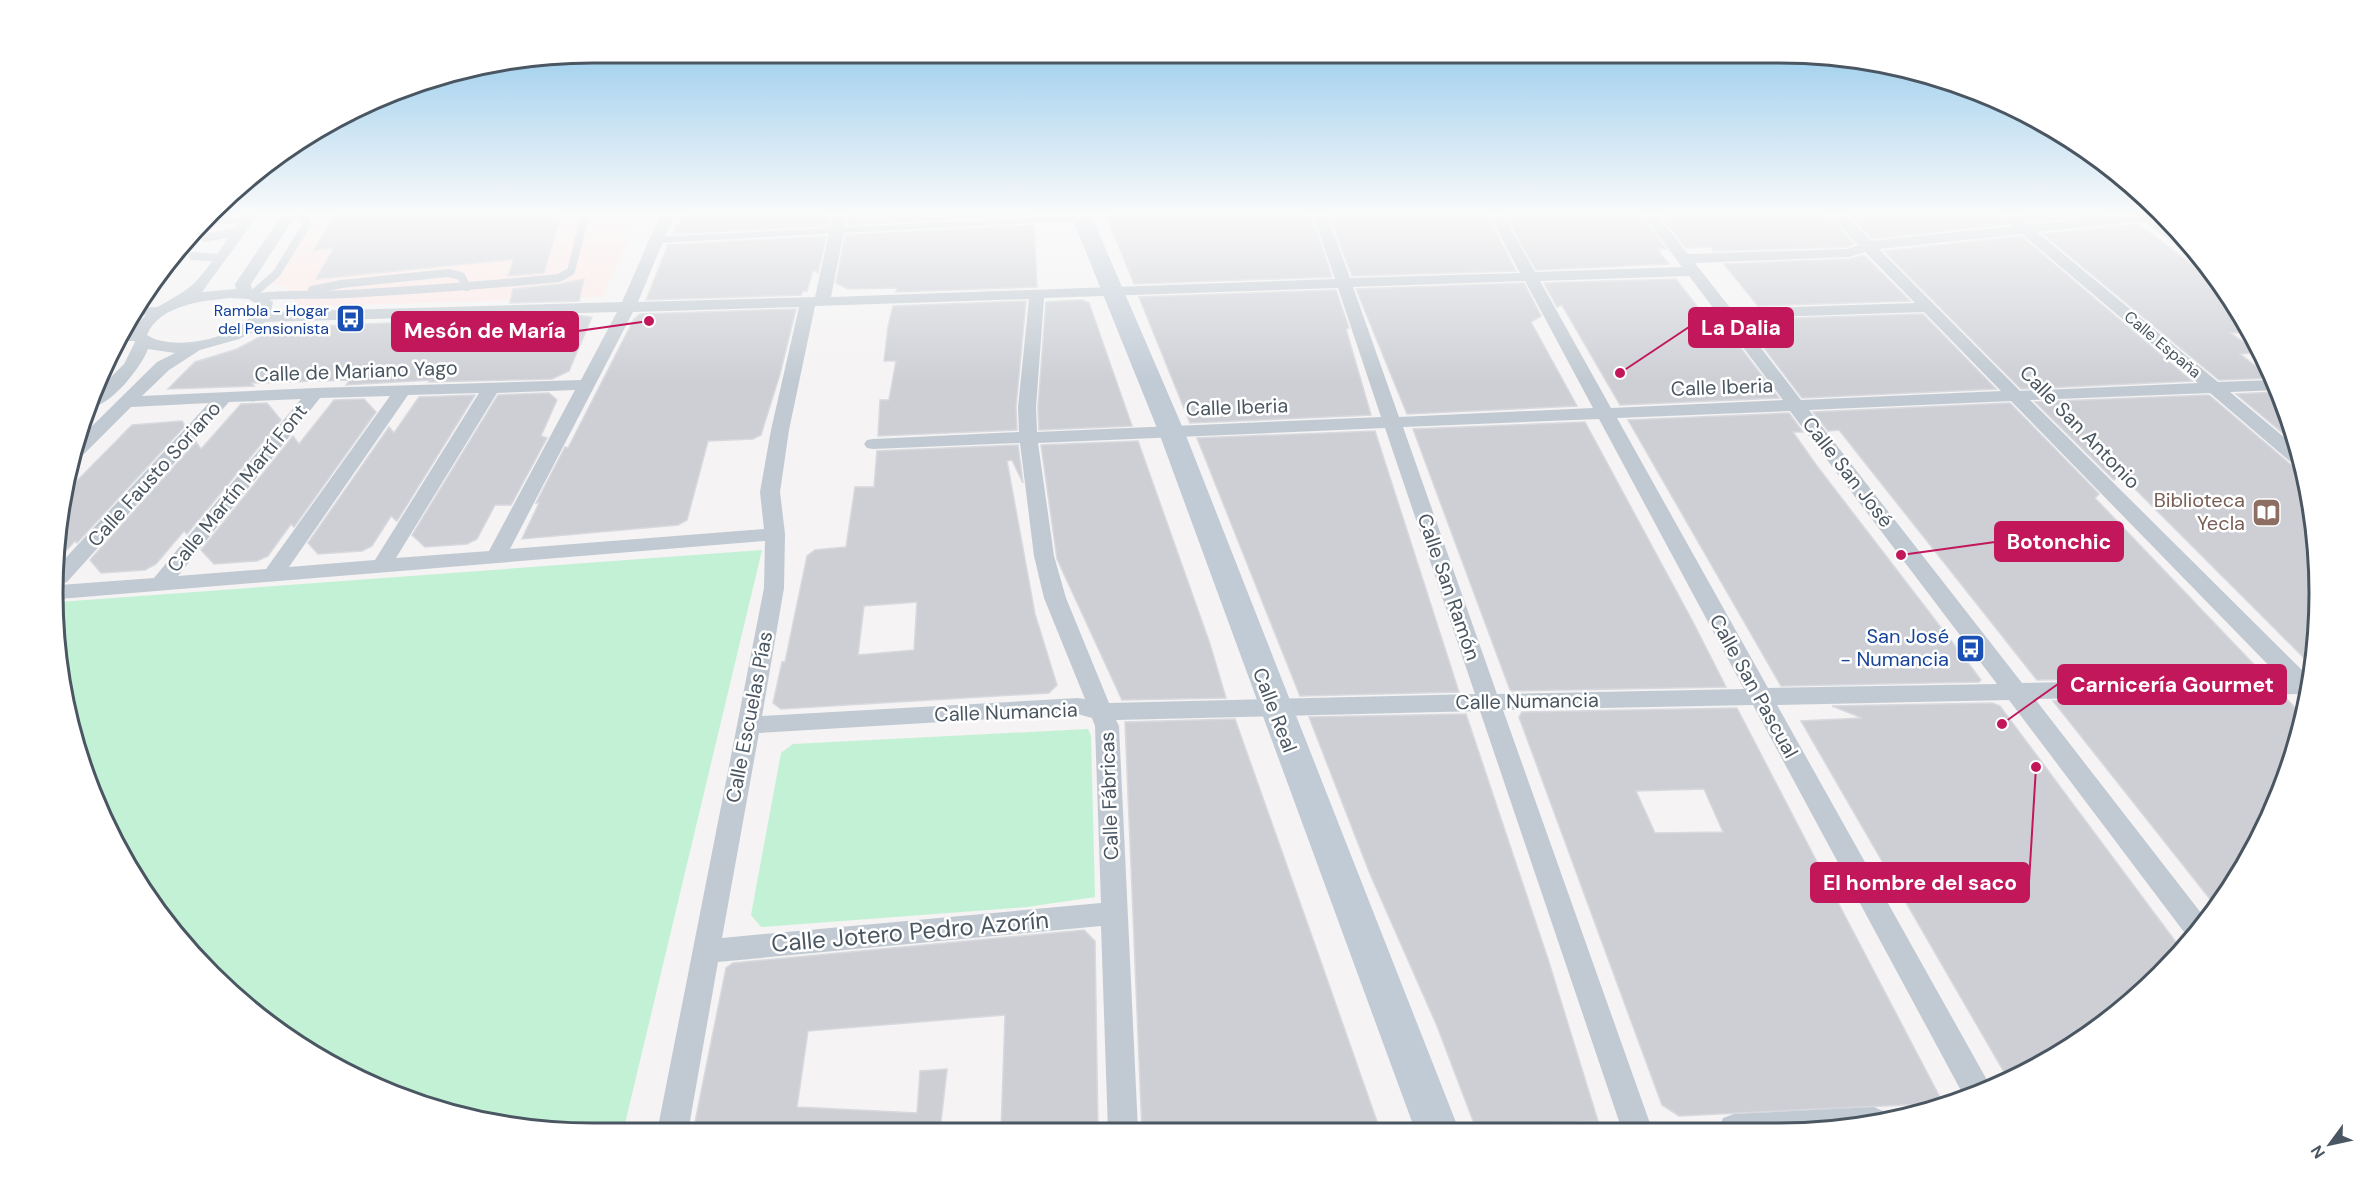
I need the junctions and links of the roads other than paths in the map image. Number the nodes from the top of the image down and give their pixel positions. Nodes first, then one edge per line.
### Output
1 (211, 270) edge
2 (252, 270) edge
3 (278, 270) edge
4 (571, 270) edge
5 (644, 270) edge
6 (824, 270) edge
7 (1105, 270) edge
8 (1338, 270) edge
9 (1525, 270) edge
10 (1618, 270) edge
11 (1693, 270) edge
12 (1893, 270) edge
13 (2074, 270) edge
14 (1529, 277) junction
15 (1342, 283) junction
16 (467, 287) junction
17 (1114, 290) junction
18 (303, 292) junction
19 (1037, 294) junction
20 (252, 295) junction
21 (815, 302) junction
22 (177, 304) junction
23 (628, 306) junction
24 (1929, 307) junction
25 (144, 312) edge
26 (160, 312) junction
27 (1726, 314) junction
28 (262, 317) junction
29 (129, 338) edge
30 (140, 340) junction
31 (206, 344) junction
32 (586, 385) junction
33 (2267, 385) edge
34 (492, 387) junction
35 (2215, 388) junction
36 (403, 390) junction
37 (102, 392) edge
38 (315, 393) junction
39 (224, 397) junction
40 (2019, 397) junction
41 (128, 402) junction
42 (1796, 406) junction
43 (1604, 414) junction
44 (1391, 423) junction
45 (1171, 432) junction
46 (1028, 438) junction
47 (85, 444) edge
48 (873, 444) dead end
49 (2290, 451) edge
50 (775, 534) junction
51 (496, 557) junction
52 (381, 566) junction
53 (64, 573) edge
54 (273, 574) junction
55 (160, 584) junction
56 (63, 592) edge
57 (2301, 683) edge
58 (2300, 688) edge
59 (2019, 692) junction
60 (1760, 697) junction
61 (1489, 702) junction
62 (1274, 709) junction
63 (1104, 712) junction
64 (747, 725) junction
65 (1114, 913) junction
66 (2193, 923) edge
67 (706, 951) junction
68 (1974, 1086) edge
69 (674, 1123) edge
70 (1123, 1123) edge
71 (1434, 1123) edge
72 (1635, 1123) edge

1 - 22 street
2 - 20 street
3 - 20 lane
4 - 16 lane
5 - 23 street
6 - 21 street, Calle Escuelas Pías
7 - 17 main road, Calle Real
8 - 15 street, Calle San Ramón
9 - 14 street, Calle San Pascual
10 - 14 street
11 - 27 street, Calle San José
12 - 24 street, Calle San Antonio
13 - 35 street, Calle España
14 - 15 street
14 - 43 street, Calle San Pascual
15 - 17 street
15 - 44 street, Calle San Ramón
16 - 18 lane
16 - 18 lane
17 - 19 street
17 - 45 main road, Calle Real
18 - 20 lane
19 - 21 street
19 - 46 street, Calle Fábricas
20 - 22 street
20 - 28 street
21 - 23 street
21 - 50 street, Calle Escuelas Pías
22 - 26 street
23 - 28 street
23 - 32 street
24 - 27 street
24 - 40 street, Calle San Antonio
25 - 26 lane
26 - 30 street
27 - 42 street, Calle San José
28 - 31 street
29 - 30 lane
30 - 31 street
30 - 37 street
31 - 41 street
32 - 34 street, Calle de Mariano Yago
32 - 51 street
33 - 35 street, Calle Iberia
34 - 36 street, Calle de Mariano Yago
34 - 52 street
35 - 40 street, Calle Iberia
35 - 49 street, Calle España
36 - 38 street, Calle de Mariano Yago
36 - 54 street
38 - 39 street, Calle de Mariano Yago
38 - 55 street, Calle Martín Martí Font
39 - 41 street, Calle de Mariano Yago
39 - 53 street, Calle Fausto Soriano
40 - 42 street, Calle Iberia
40 - 57 street, Calle San Antonio
41 - 47 street
42 - 43 street, Calle Iberia
42 - 59 street, Calle San José
43 - 44 street, Calle Iberia
43 - 60 street, Calle San Pascual
44 - 45 street, Calle Iberia
44 - 61 street, Calle San Ramón
45 - 46 street, Calle Iberia
45 - 62 main road, Calle Real
46 - 48 street, Calle Iberia
46 - 63 street, Calle Fábricas
50 - 51 street
50 - 64 street, Calle Escuelas Pías
51 - 52 street
52 - 54 street
54 - 55 street
55 - 56 street
58 - 59 street, Calle Numancia
59 - 60 street, Calle Numancia
59 - 66 street, Calle San José
60 - 61 street, Calle Numancia
60 - 68 street, Calle San Pascual
61 - 62 street, Calle Numancia
61 - 72 street, Calle San Ramón
62 - 63 street, Calle Numancia
62 - 71 main road, Calle Real
63 - 64 street, Calle Numancia
63 - 65 street, Calle Fábricas
64 - 67 street, Calle Escuelas Pías
65 - 67 street, Calle Jotero Pedro Azorín
65 - 70 street, Calle Fábricas
67 - 69 street, Calle Escuelas Pías

